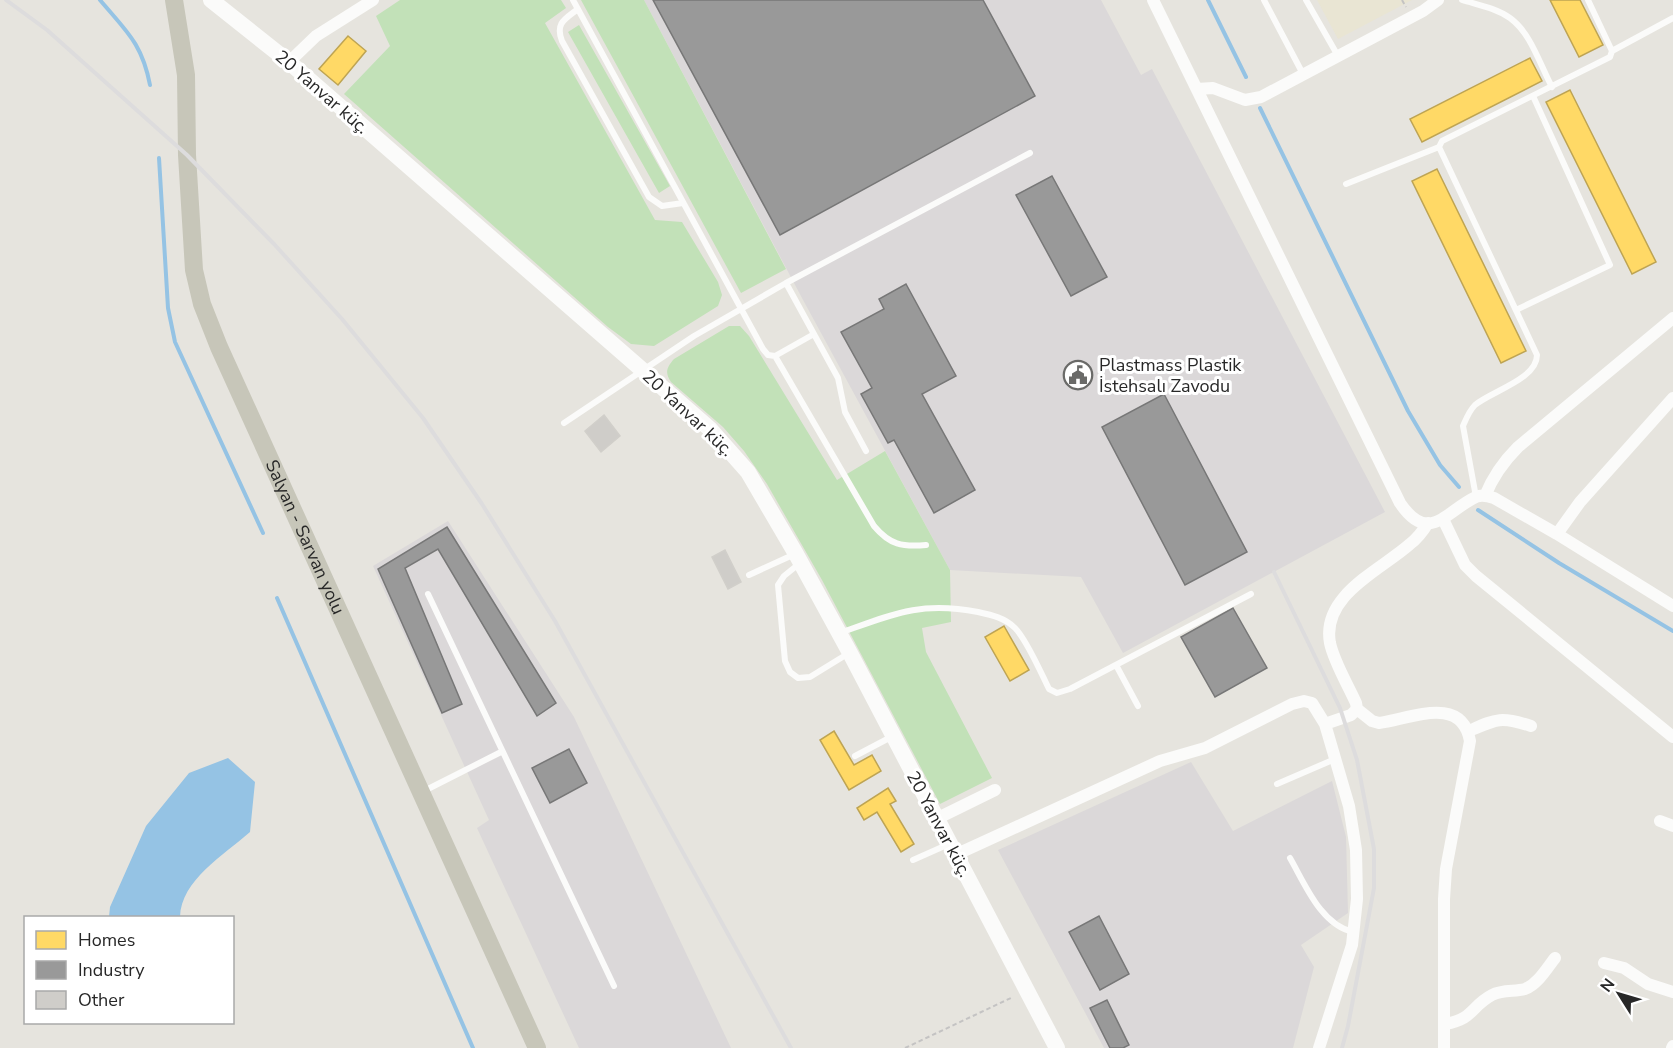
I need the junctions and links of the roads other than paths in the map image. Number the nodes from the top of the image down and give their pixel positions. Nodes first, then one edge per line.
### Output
1 (174, 0) edge
2 (211, 0) edge
3 (373, 0) edge
4 (573, 0) edge
5 (1153, 0) edge
6 (1264, 0) edge
7 (1306, 0) edge
8 (1438, 0) edge
9 (1462, 0) edge
10 (1588, 0) edge
11 (578, 9) junction
12 (1673, 18) edge
13 (1612, 51) junction
14 (1338, 56) junction
15 (289, 62) junction
16 (1303, 74) junction
17 (1552, 87) junction
18 (1197, 88) junction
19 (1533, 96) junction
20 (1439, 147) junction
21 (1030, 153) dead end
22 (1346, 184) dead end
23 (683, 203) junction
24 (786, 283) junction
25 (740, 309) junction
26 (1516, 310) junction
27 (1673, 318) edge
28 (814, 334) junction
29 (775, 356) junction
30 (641, 370) junction
31 (1673, 398) edge
32 (564, 423) dead end
33 (866, 451) dead end
34 (1480, 496) junction
35 (1443, 519) junction
36 (1428, 523) junction
37 (1557, 534) junction
38 (926, 545) dead end
39 (798, 558) junction
40 (749, 576) dead end
41 (428, 594) dead end
42 (1251, 594) dead end
43 (1673, 606) edge
44 (839, 633) junction
45 (850, 653) junction
46 (1116, 665) junction
47 (1138, 706) dead end
48 (1357, 710) junction
49 (1325, 724) junction
50 (1531, 726) dead end
51 (1469, 731) junction
52 (893, 736) junction
53 (1673, 737) edge
54 (501, 752) junction
55 (855, 756) dead end
56 (1336, 759) junction
57 (1277, 784) dead end
58 (995, 790) dead end
59 (421, 792) junction
60 (936, 819) junction
61 (1660, 821) dead end
62 (1673, 826) edge
63 (952, 849) junction
64 (1290, 858) dead end
65 (913, 860) dead end
66 (1353, 932) junction
67 (1556, 958) dead end
68 (1604, 963) dead end
69 (614, 986) dead end
70 (1673, 992) edge
71 (1444, 1024) junction
72 (537, 1048) edge
73 (1057, 1048) edge
74 (1319, 1048) edge
75 (1444, 1048) edge

1 - 59 main road, Salyan - Sarvan yolu
2 - 15 street, 20 Yanvar küç.
3 - 15 street
4 - 11 lane
5 - 18 street
6 - 16 lane
7 - 14 lane
8 - 14 street
9 - 17 lane
10 - 13 lane
11 - 23 lane
11 - 23 lane
12 - 13 lane
13 - 17 lane
14 - 16 street
15 - 30 street, 20 Yanvar küç.
16 - 18 street
17 - 19 lane
18 - 36 street
19 - 20 lane
19 - 26 lane
20 - 22 lane
20 - 26 lane
21 - 24 lane
23 - 25 lane
24 - 25 lane
24 - 28 lane
25 - 29 lane
25 - 30 lane
26 - 34 lane
27 - 34 street
28 - 29 lane
28 - 33 lane
29 - 38 lane
30 - 32 lane
30 - 39 street, 20 Yanvar küç.
31 - 37 street
34 - 35 street
34 - 37 street
35 - 36 street
35 - 53 street
36 - 48 street
37 - 43 street
39 - 40 lane
39 - 44 street, 20 Yanvar küç.
39 - 45 lane
41 - 54 lane
42 - 46 lane
44 - 45 street, 20 Yanvar küç.
44 - 46 lane
45 - 52 street, 20 Yanvar küç.
46 - 47 lane
48 - 49 street
48 - 51 street
49 - 56 street
49 - 63 street
50 - 51 street
51 - 71 street
52 - 55 lane
52 - 60 street, 20 Yanvar küç.
54 - 59 lane
54 - 69 lane
56 - 57 lane
56 - 66 street
58 - 60 street
59 - 72 main road, Salyan - Sarvan yolu
60 - 63 street, 20 Yanvar küç.
61 - 62 street
63 - 65 lane
63 - 73 street, 20 Yanvar küç.
64 - 66 lane
66 - 74 street
67 - 71 street
68 - 70 street
71 - 75 street

